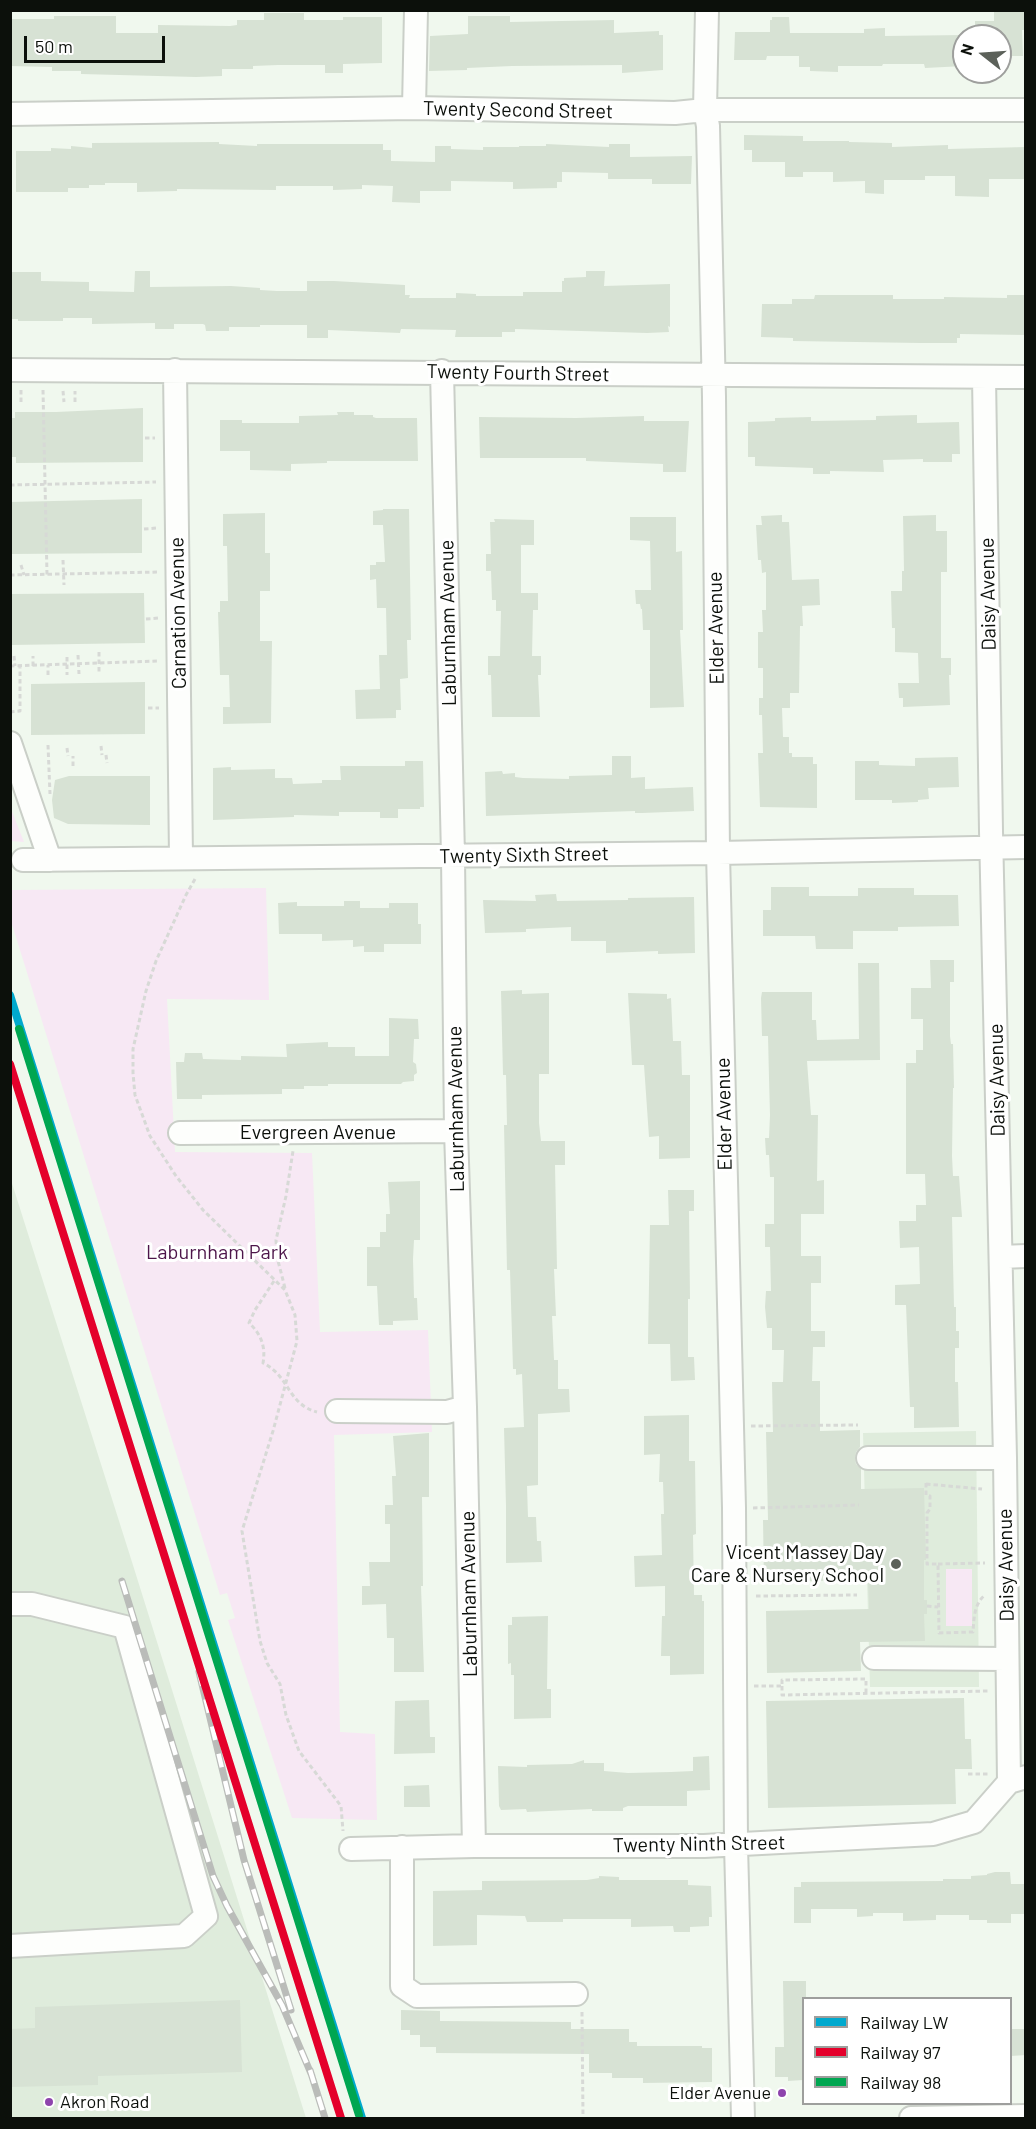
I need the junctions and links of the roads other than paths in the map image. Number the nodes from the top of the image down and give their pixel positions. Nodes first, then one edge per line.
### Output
1 (416, 10) edge
2 (707, 10) edge
3 (414, 108) junction
4 (705, 110) junction
5 (1026, 110) edge
6 (10, 114) edge
7 (176, 369) junction
8 (442, 372) junction
9 (714, 376) junction
10 (16, 377) edge
11 (984, 377) junction
12 (1026, 377) edge
13 (10, 743) edge
14 (991, 847) junction
15 (1026, 847) edge
16 (718, 854) junction
17 (453, 856) junction
18 (181, 857) junction
19 (23, 860) dead end
20 (50, 860) junction
21 (456, 1131) junction
22 (180, 1133) dead end
23 (1026, 1256) edge
24 (1001, 1257) junction
25 (465, 1407) junction
26 (337, 1410) road end
27 (868, 1458) dead end
28 (1005, 1458) junction
29 (10, 1604) edge
30 (874, 1659) dead end
31 (1007, 1659) junction
32 (1008, 1778) edge
33 (736, 1845) junction
34 (474, 1846) junction
35 (402, 1847) junction
36 (351, 1849) road end
37 (10, 1946) edge
38 (576, 1994) road end
39 (1026, 2116) edge
40 (743, 2118) edge
41 (911, 2118) edge

1 - 3 street
2 - 4 street, Elder Avenue
3 - 4 street, Twenty Second Street
3 - 6 street, Twenty Second Street
4 - 5 street, Twenty Second Street
4 - 9 street, Elder Avenue
7 - 8 street, Twenty Fourth Street
7 - 10 street, Twenty Fourth Street
7 - 18 street, Carnation Avenue
8 - 9 street, Twenty Fourth Street
8 - 17 street, Laburnham Avenue
9 - 11 street, Twenty Fourth Street
9 - 16 street, Elder Avenue
11 - 12 street, Twenty Fourth Street
11 - 14 street, Daisy Avenue
13 - 20 street
14 - 15 street, Twenty Sixth Street
14 - 16 street, Twenty Sixth Street
14 - 24 street, Daisy Avenue
16 - 17 street, Twenty Sixth Street
16 - 33 street, Elder Avenue
17 - 18 street, Twenty Sixth Street
17 - 21 street, Laburnham Avenue
18 - 20 street, Twenty Sixth Street
19 - 20 street, Twenty Sixth Street
21 - 22 street, Evergreen Avenue
21 - 25 street, Laburnham Avenue
23 - 24 street
24 - 28 street, Daisy Avenue
25 - 26 street
25 - 34 street, Laburnham Avenue
27 - 28 street
28 - 31 street, Daisy Avenue
29 - 37 street
30 - 31 street
31 - 32 street, Daisy Avenue
32 - 33 street, Twenty Ninth Street
33 - 34 street, Twenty Ninth Street
33 - 40 street, Elder Avenue
34 - 35 street, Twenty Ninth Street
35 - 36 street, Twenty Ninth Street
35 - 38 street
39 - 41 street

